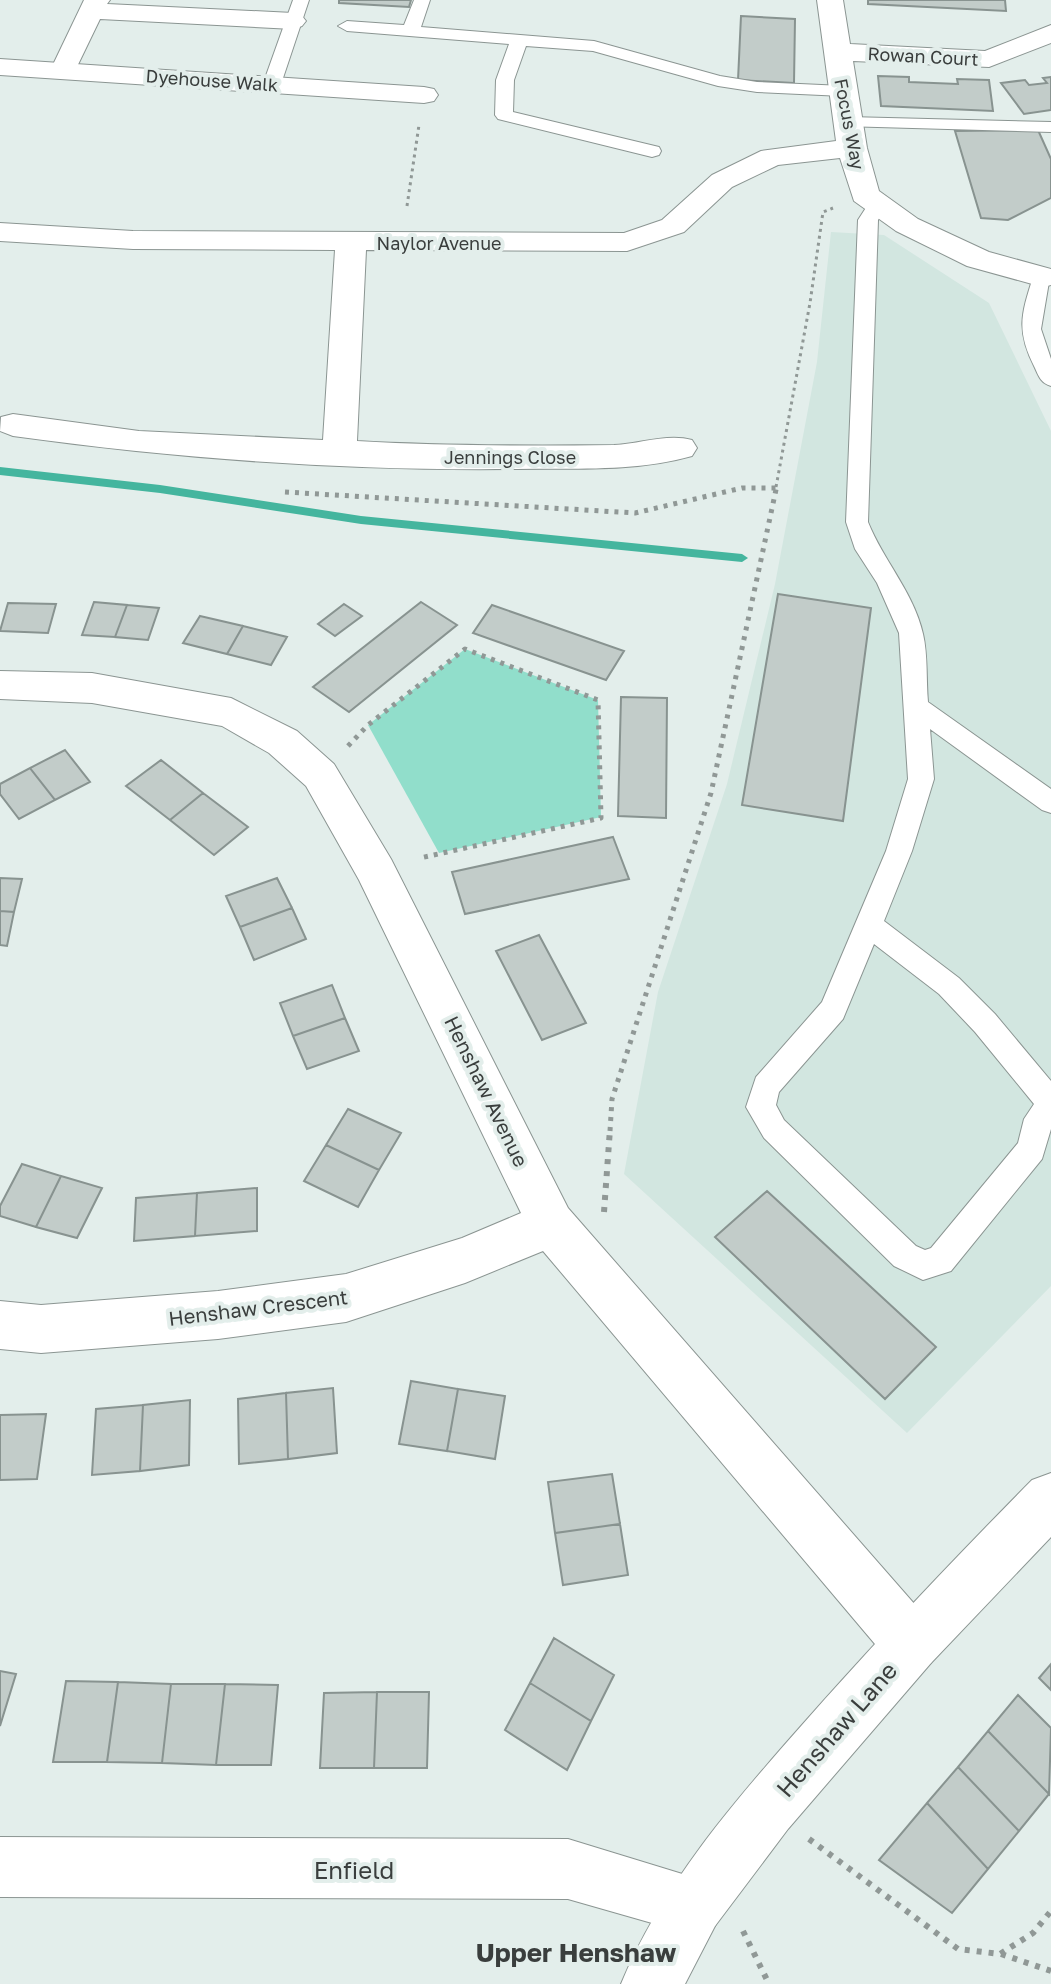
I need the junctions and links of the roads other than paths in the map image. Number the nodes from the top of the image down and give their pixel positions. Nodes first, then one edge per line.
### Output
1 (422, 0) edge
2 (830, 0) edge
3 (94, 6) edge
4 (297, 11) edge
5 (347, 26) dead end
6 (411, 30) junction
7 (1051, 33) edge
8 (520, 39) junction
9 (837, 52) junction
10 (0, 67) edge
11 (63, 71) junction
12 (272, 84) junction
13 (843, 91) junction
14 (424, 95) road end
15 (1051, 127) edge
16 (850, 135) junction
17 (652, 151) dead end
18 (871, 199) junction
19 (0, 232) edge
20 (351, 243) junction
21 (1047, 277) edge
22 (1051, 379) edge
23 (13, 425) dead end
24 (680, 448) dead end
25 (339, 452) junction
26 (0, 685) edge
27 (917, 707) junction
28 (1051, 803) edge
29 (868, 924) junction
30 (1051, 1105) edge
31 (551, 1224) junction
32 (0, 1325) edge
33 (1051, 1499) edge
34 (911, 1643) junction
35 (3, 1874) edge
36 (694, 1905) junction
37 (652, 1984) edge

1 - 6 lane
2 - 9 street, Focus Way
3 - 4 street
3 - 11 street
4 - 12 lane
5 - 6 lane
6 - 8 lane
7 - 9 street, Rowan Court
8 - 13 lane
8 - 17 lane
9 - 13 street, Focus Way
10 - 11 street, Dyehouse Walk
11 - 12 street, Dyehouse Walk
12 - 14 street, Dyehouse Walk
13 - 16 street, Focus Way
15 - 16 lane
16 - 18 street, Focus Way
16 - 20 street, Naylor Avenue
18 - 21 street
18 - 27 lane
19 - 20 street, Naylor Avenue
20 - 25 street
21 - 22 lane
23 - 25 street, Jennings Close
24 - 25 street, Jennings Close
26 - 31 street, Henshaw Avenue
27 - 28 lane
27 - 29 lane
29 - 30 lane
29 - 30 lane
31 - 32 street, Henshaw Crescent
31 - 34 street, Henshaw Avenue
33 - 34 street, Henshaw Lane
34 - 36 street, Henshaw Lane
35 - 36 street, Enfield
36 - 37 street, Henshaw Lane

